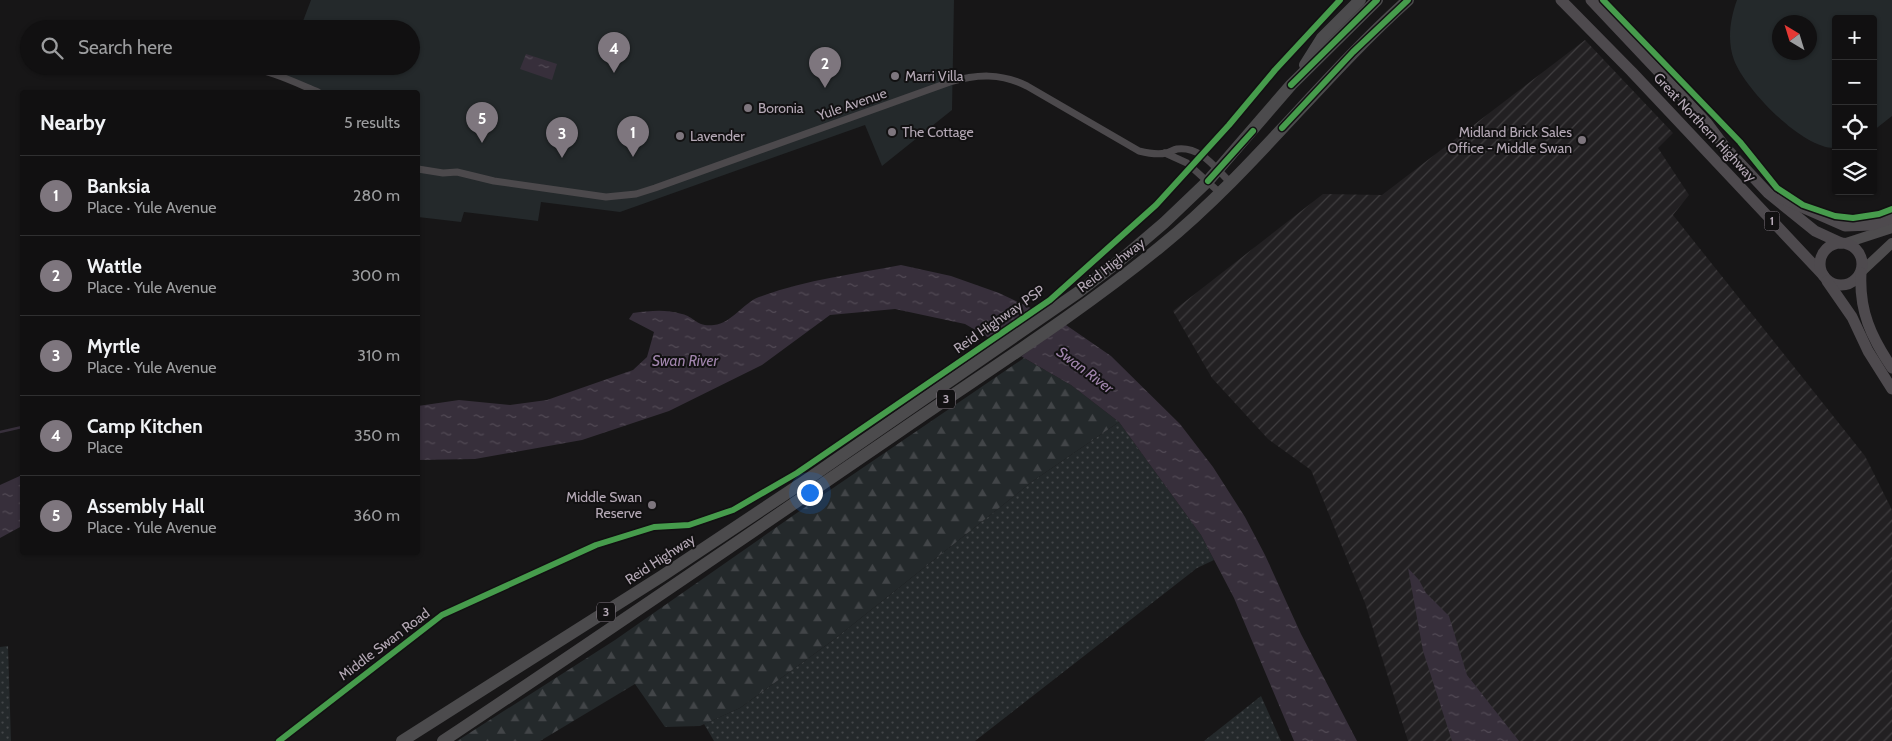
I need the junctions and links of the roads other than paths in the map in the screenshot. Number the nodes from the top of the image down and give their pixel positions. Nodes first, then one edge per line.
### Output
1 (1360, 0) edge
2 (1376, 0) edge
3 (1408, 0) edge
4 (1561, 0) edge
5 (1591, 0) edge
6 (1623, 34) junction
7 (1626, 66) junction
8 (272, 75) edge
9 (1291, 86) junction
10 (313, 90) edge
11 (1165, 153) junction
12 (420, 169) edge
13 (1218, 171) junction
14 (1208, 181) junction
15 (1231, 183) junction
16 (1220, 193) junction
17 (1768, 193) junction
18 (1892, 218) edge
19 (1892, 228) edge
20 (1843, 243) junction
21 (1892, 243) edge
22 (1861, 272) junction
23 (1824, 277) junction
24 (1892, 368) edge
25 (1892, 388) edge
26 (596, 545) dead end
27 (279, 741) edge
28 (402, 741) edge
29 (443, 741) edge

1 - 9 highway
2 - 9 highway, Reid Highway / 3
3 - 15 highway, Reid Highway / 3
4 - 7 main road, Great Northern Highway / 1
5 - 6 main road, Great Northern Highway / 1
6 - 7 main road
6 - 17 main road, Great Northern Highway / 1
7 - 23 main road, Great Northern Highway / 1
8 - 10 street
9 - 13 highway, Reid Highway / 3
11 - 12 street, Yule Avenue
11 - 13 street, Yule Avenue
11 - 14 street, Yule Avenue
13 - 14 highway, Reid Highway / 3
13 - 15 street, Yule Avenue
14 - 16 street, Yule Avenue
14 - 28 highway, Reid Highway / 3
15 - 16 highway, Reid Highway / 3
16 - 29 highway, Reid Highway / 3
17 - 18 main road
17 - 20 main road, Great Northern Highway / 1
19 - 20 street
20 - 22 main road, 1
20 - 23 main road
21 - 22 street
22 - 23 main road
22 - 24 main road, 1
23 - 25 main road, Great Northern Highway / 1
26 - 27 street, Middle Swan Road

